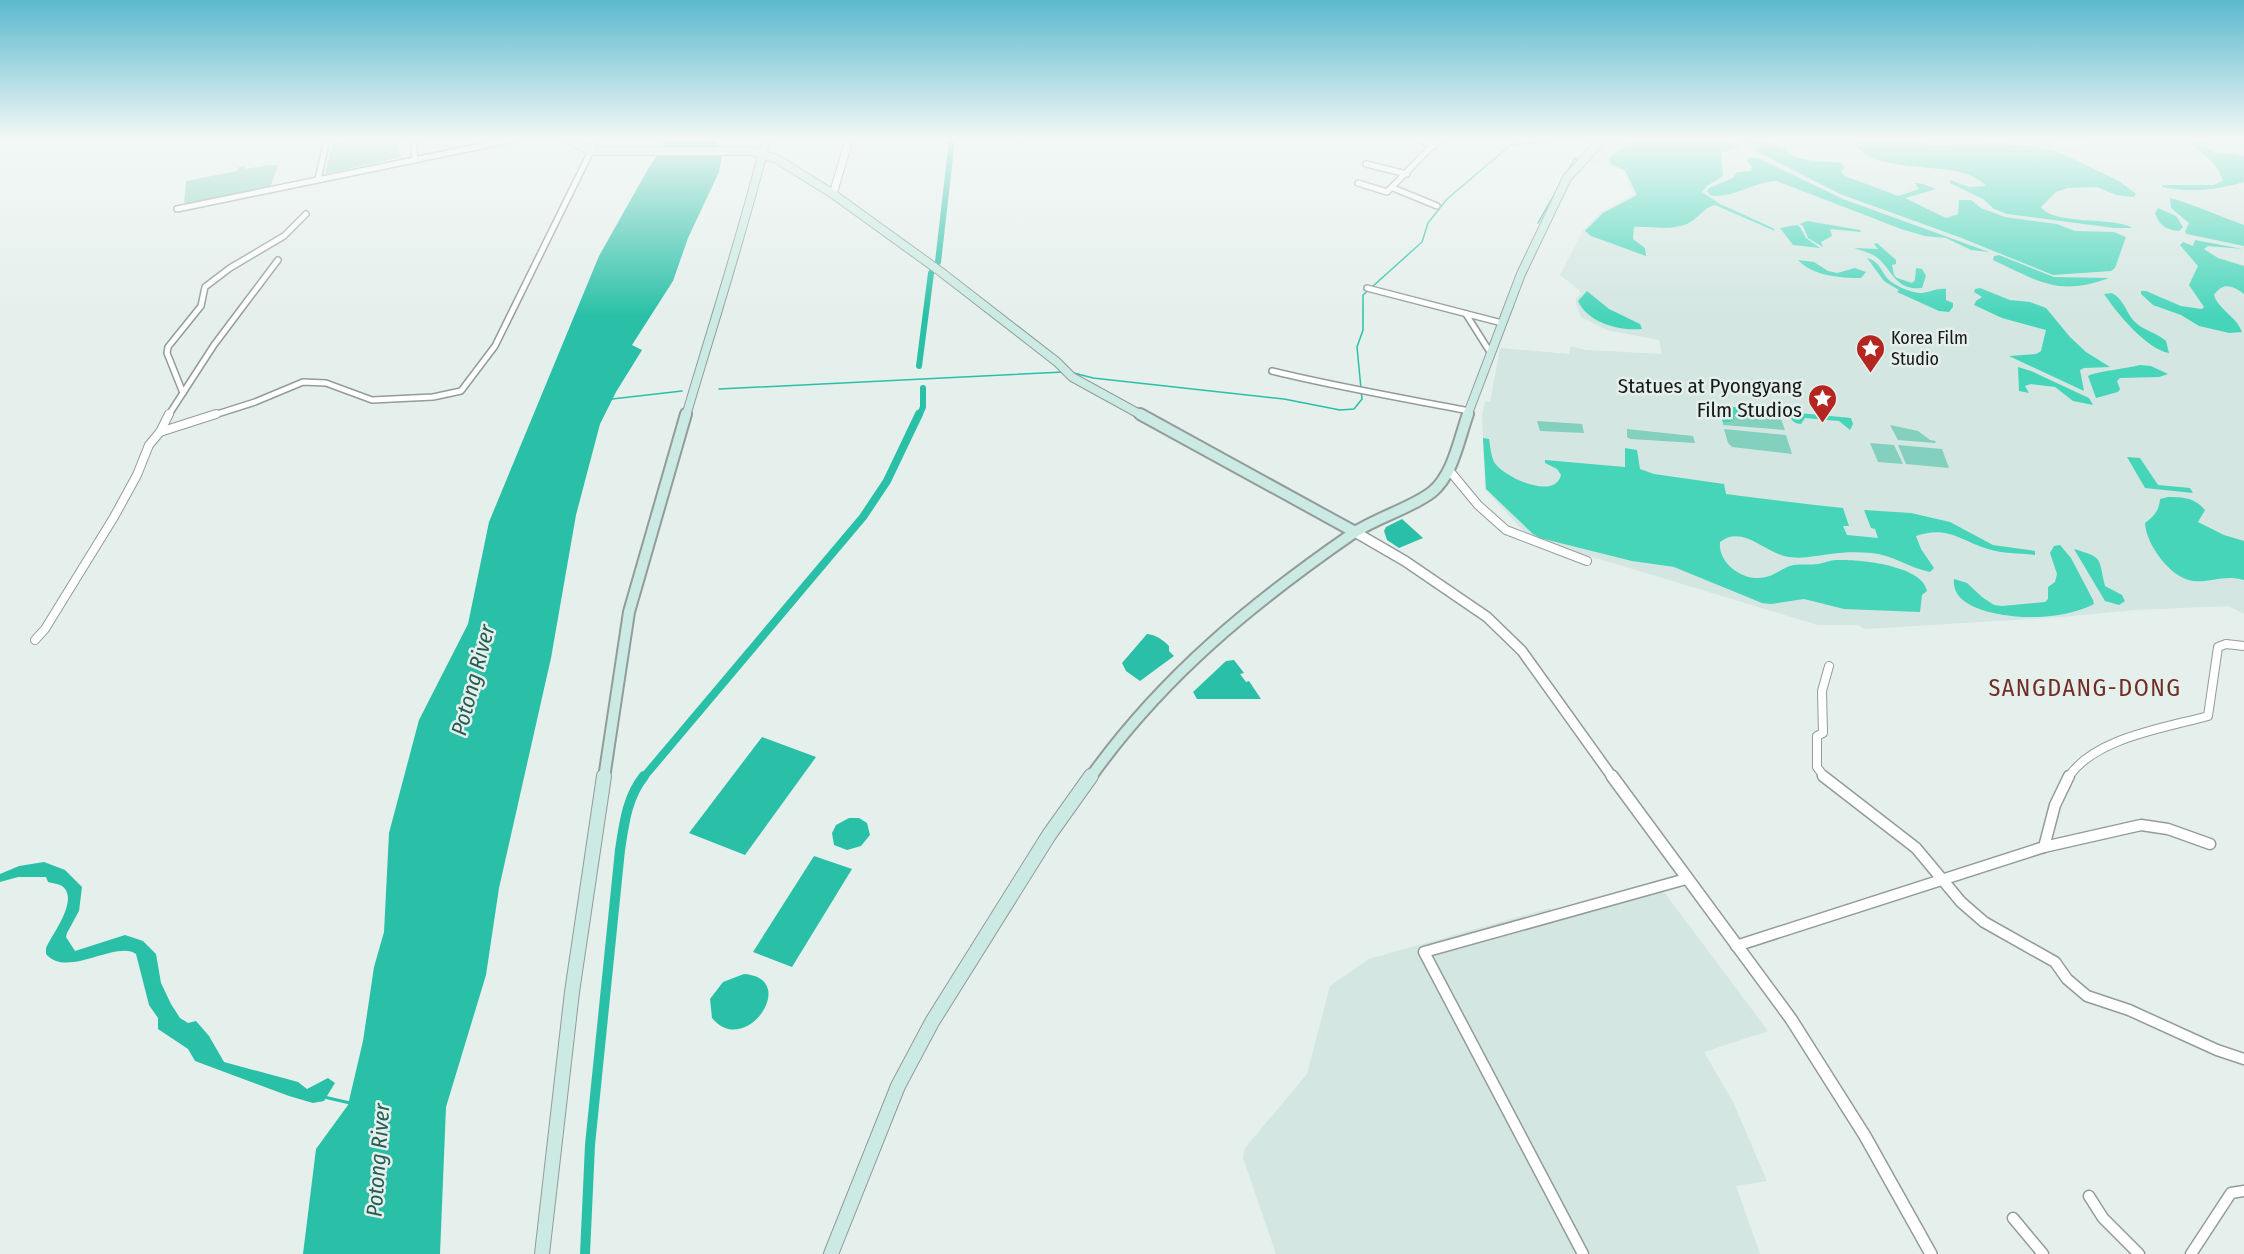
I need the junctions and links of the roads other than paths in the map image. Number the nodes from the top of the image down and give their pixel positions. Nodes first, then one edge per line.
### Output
1 (226, 199) edge
2 (567, 199) edge
3 (751, 199) edge
4 (839, 199) edge
5 (1419, 199) edge
6 (1557, 199) edge
7 (1437, 206) dead end
8 (177, 209) dead end
9 (306, 214) dead end
10 (278, 260) dead end
11 (1367, 288) dead end
12 (1466, 314) junction
13 (1502, 323) junction
14 (1490, 352) junction
15 (1272, 371) dead end
16 (183, 393) junction
17 (1469, 411) junction
18 (160, 432) junction
19 (1449, 470) junction
20 (1355, 532) junction
21 (1587, 561) dead end
22 (35, 640) dead end
23 (2244, 646) edge
24 (1829, 666) dead end
25 (2210, 844) dead end
26 (2044, 847) junction
27 (1686, 879) junction
28 (1944, 881) junction
29 (1736, 946) junction
30 (2244, 1059) edge
31 (2244, 1191) edge
32 (2089, 1196) dead end
33 (2013, 1218) dead end
34 (542, 1254) edge
35 (831, 1254) edge
36 (1583, 1254) edge
37 (1931, 1254) edge
38 (2043, 1254) edge
39 (2139, 1254) edge
40 (2191, 1254) edge

1 - 8 street
2 - 18 street
3 - 34 main road
4 - 20 main road
5 - 7 street
6 - 13 main road
9 - 16 street
10 - 16 street
11 - 12 street
12 - 13 street
12 - 14 street
13 - 14 main road
14 - 17 main road
15 - 17 street
16 - 18 street
17 - 19 main road
18 - 22 street
19 - 20 main road
19 - 21 street
20 - 27 street
20 - 35 main road
23 - 26 street
24 - 28 street
25 - 26 street
26 - 28 street
27 - 29 street
27 - 36 street
28 - 29 street
28 - 30 street
29 - 37 street
31 - 40 street
32 - 39 street
33 - 38 street

